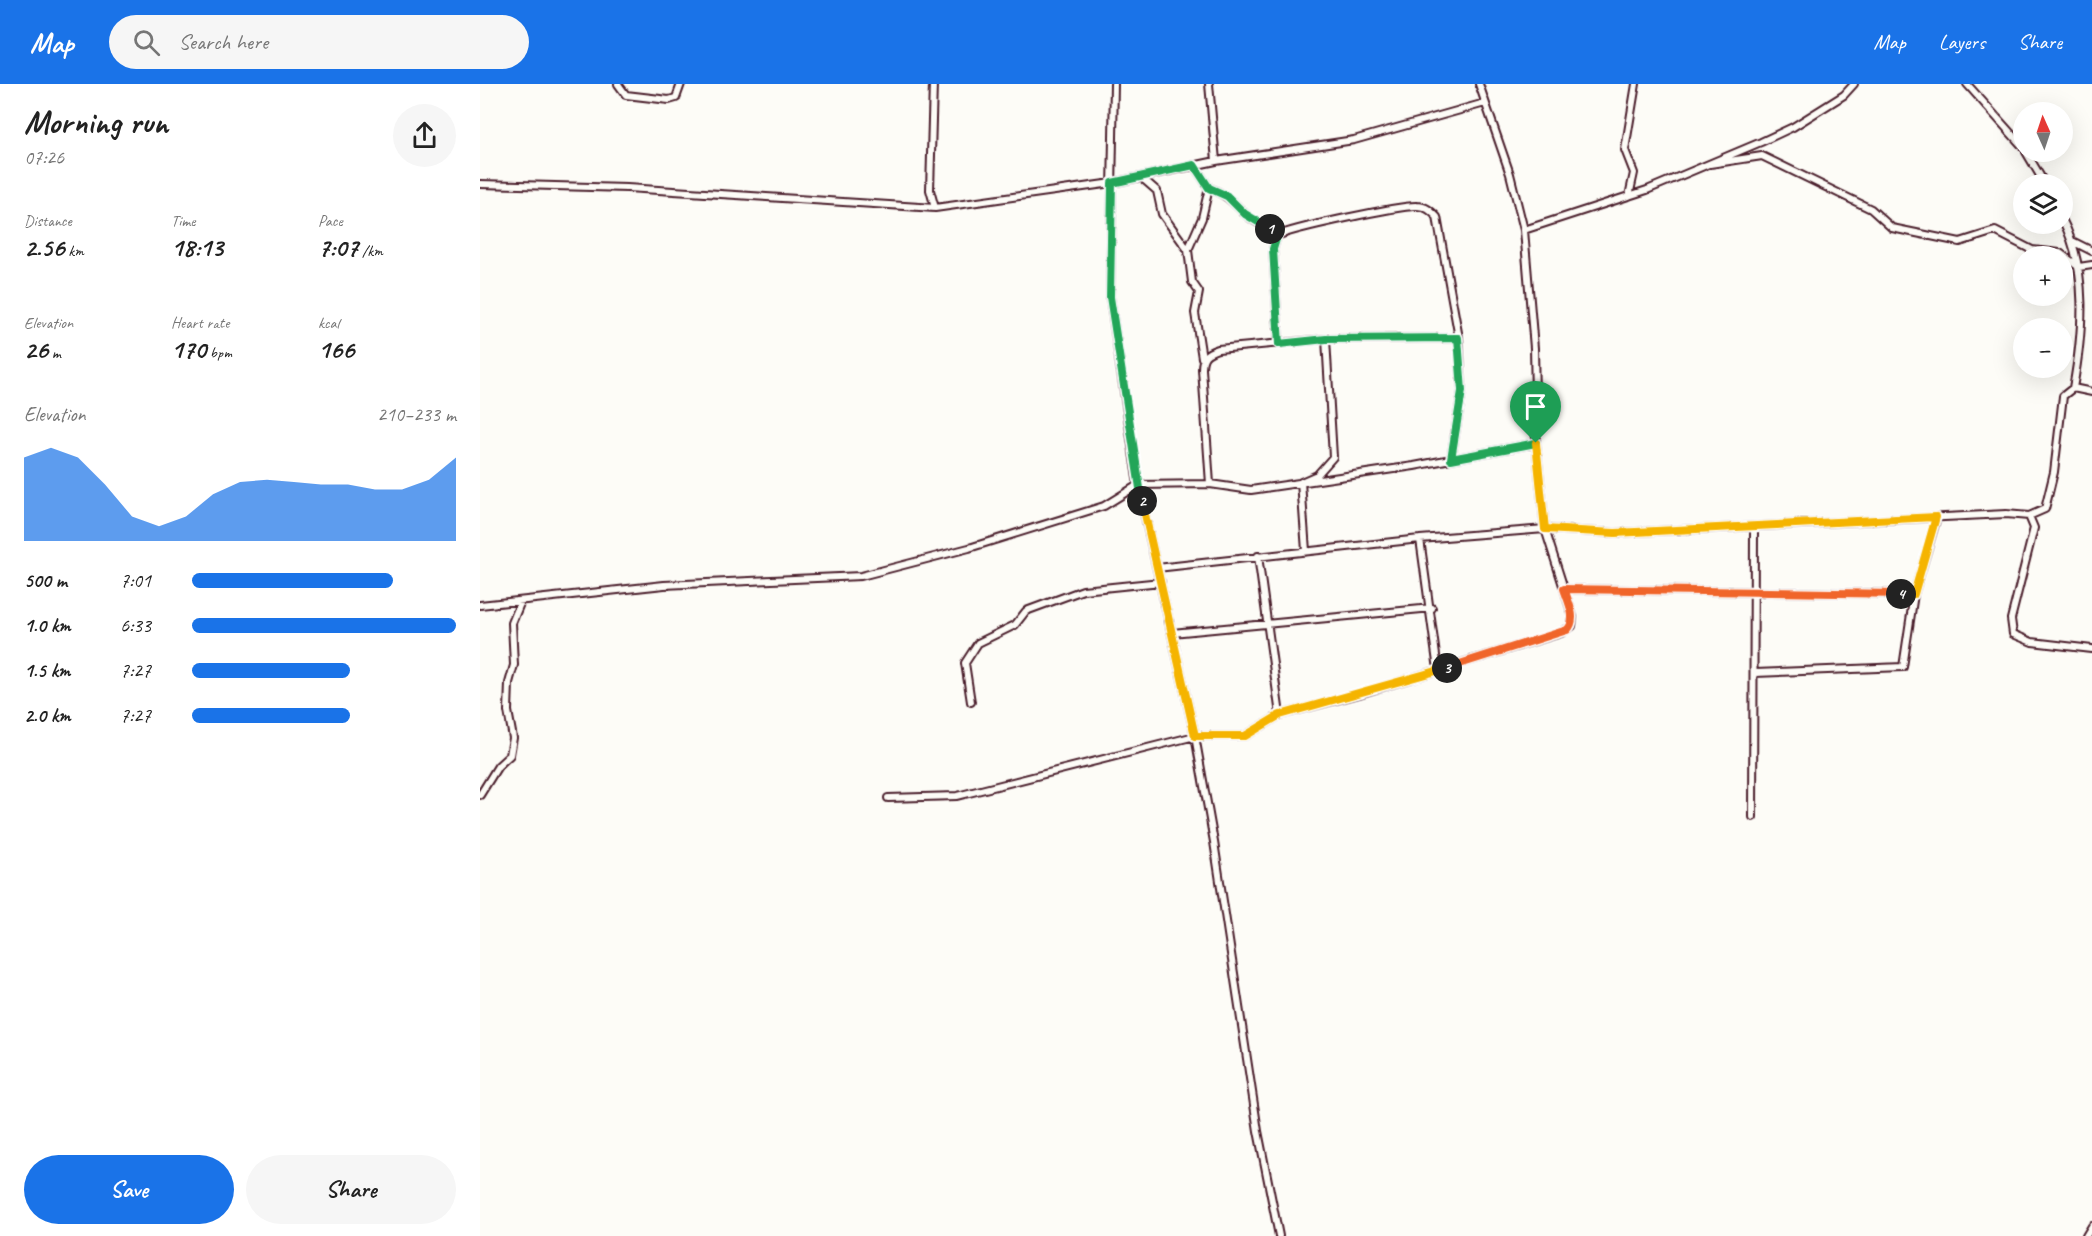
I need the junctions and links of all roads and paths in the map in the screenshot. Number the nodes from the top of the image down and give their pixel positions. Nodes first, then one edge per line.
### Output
1 (618, 84) edge
2 (681, 84) edge
3 (933, 84) edge
4 (1114, 84) edge
5 (1209, 84) edge
6 (1479, 84) edge
7 (1636, 84) edge
8 (1854, 84) edge
9 (1967, 84) edge
10 (1485, 103) junction
11 (2013, 136) edge
12 (1216, 160) junction
13 (1710, 164) junction
14 (1194, 165) junction
15 (1141, 177) junction
16 (1112, 183) junction
17 (480, 184) edge
18 (1209, 188) junction
19 (1629, 196) junction
20 (935, 208) junction
21 (1524, 230) junction
22 (2070, 234) edge
23 (1277, 236) junction
24 (2074, 242) junction
25 (1188, 250) junction
26 (2092, 251) edge
27 (2092, 265) edge
28 (2079, 267) junction
29 (1458, 338) junction
30 (1326, 339) junction
31 (1279, 344) junction
32 (1202, 358) junction
33 (2073, 388) junction
34 (2092, 392) edge
35 (1536, 443) junction
36 (1451, 459) junction
37 (1301, 482) junction
38 (1210, 484) junction
39 (1138, 485) junction
40 (2029, 516) junction
41 (1936, 517) junction
42 (1754, 527) junction
43 (1545, 529) junction
44 (1420, 539) junction
45 (1306, 551) junction
46 (1258, 556) junction
47 (1157, 568) junction
48 (1161, 582) junction
49 (1564, 589) junction
50 (1756, 593) junction
51 (1914, 594) junction
52 (521, 600) junction
53 (480, 605) edge
54 (1432, 608) junction
55 (1266, 624) junction
56 (1172, 633) junction
57 (2092, 649) edge
58 (1438, 670) junction
59 (1755, 673) junction
60 (971, 702) dead end
61 (1280, 715) junction
62 (1195, 736) junction
63 (480, 795) edge
64 (888, 798) dead end
65 (1753, 818) dead end
66 (2092, 1226) edge
67 (1279, 1236) edge
68 (2086, 1236) edge

1 - 2 street
3 - 20 street
4 - 16 street
5 - 12 street
6 - 10 street
7 - 19 street
8 - 13 street
9 - 11 street
10 - 12 street
10 - 21 street
12 - 14 street
13 - 19 street
13 - 28 street
14 - 15 street
14 - 18 street
15 - 16 street
15 - 25 street
16 - 20 street
16 - 39 street
17 - 20 street
18 - 23 street
18 - 25 street
19 - 21 street
21 - 35 street
22 - 24 street
23 - 29 street
23 - 31 street
24 - 26 street
24 - 28 street
25 - 32 street
27 - 28 street
28 - 33 street
29 - 30 street
29 - 36 street
30 - 31 street
30 - 37 street
31 - 32 street
32 - 38 street
33 - 34 street
33 - 40 street
35 - 36 street
35 - 43 street
36 - 37 street
37 - 38 street
37 - 45 street
38 - 39 street
39 - 47 street
39 - 52 street
40 - 41 street
40 - 57 street
41 - 42 street
41 - 51 street
42 - 43 street
42 - 50 street
43 - 44 street
43 - 49 street
44 - 45 street
44 - 54 street
45 - 46 street
46 - 47 street
46 - 55 street
47 - 48 street
48 - 56 street
48 - 60 street
49 - 50 street
49 - 58 street
50 - 51 street
50 - 59 street
51 - 59 street
52 - 53 street
52 - 63 street
54 - 55 street
54 - 58 street
55 - 56 street
55 - 61 street
56 - 62 street
58 - 61 street
59 - 65 street
61 - 62 street
62 - 64 street
62 - 67 street
66 - 68 street

